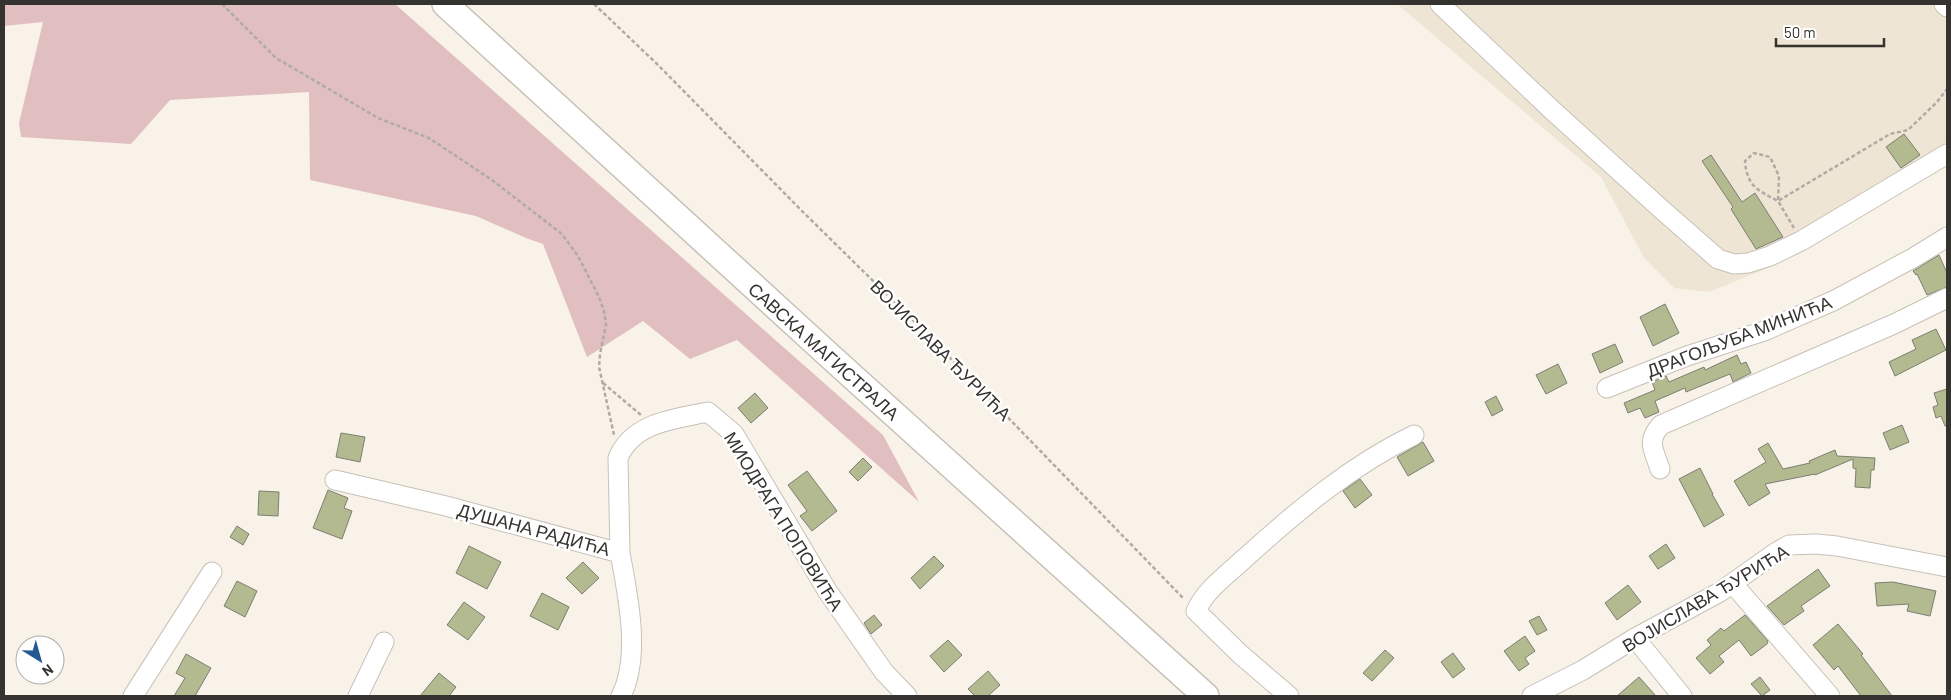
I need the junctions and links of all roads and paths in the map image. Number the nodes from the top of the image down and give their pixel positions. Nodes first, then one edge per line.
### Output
1 (222, 4) edge
2 (445, 4) edge
3 (594, 4) edge
4 (1440, 4) edge
5 (1944, 4) edge
6 (1947, 7) edge
7 (1947, 89) edge
8 (1947, 154) edge
9 (1778, 201) junction
10 (1947, 237) edge
11 (1801, 240) junction
12 (1947, 298) edge
13 (603, 384) junction
14 (1607, 388) dead end
15 (655, 423) junction
16 (1414, 435) dead end
17 (618, 458) junction
18 (1660, 469) dead end
19 (335, 480) dead end
20 (620, 553) junction
21 (1947, 567) edge
22 (212, 572) dead end
23 (1733, 584) junction
24 (1196, 611) junction
25 (1635, 638) junction
26 (384, 642) dead end
27 (133, 696) edge
28 (358, 696) edge
29 (621, 696) edge
30 (907, 696) edge
31 (1206, 696) edge
32 (1289, 696) edge
33 (1532, 696) edge
34 (1682, 696) edge
35 (1830, 696) edge

1 - 13 path
2 - 31 main road, САВСКА МАГИСТРАЛА
3 - 24 path, ВОЈИСЛАВА ЂУРИЋА
4 - 11 street
5 - 6 street
7 - 9 path
8 - 11 street
9 - 9 path
9 - 11 path
10 - 14 street, ДРАГОЉУБА МИНИЋА
12 - 18 street
13 - 15 path
13 - 17 path
15 - 17 street, МИОДРАГА ПОПОВИЋА
15 - 30 street, МИОДРАГА ПОПОВИЋА
16 - 24 street
17 - 20 street
19 - 20 street, ДУШАНА РАДИЋА
20 - 29 street, ДУШАНА РАДИЋА
21 - 23 street, ВОЈИСЛАВА ЂУРИЋА
22 - 27 street
23 - 25 street, ВОЈИСЛАВА ЂУРИЋА
23 - 35 street
24 - 32 street
25 - 33 street, ВОЈИСЛАВА ЂУРИЋА
25 - 34 street
26 - 28 street

